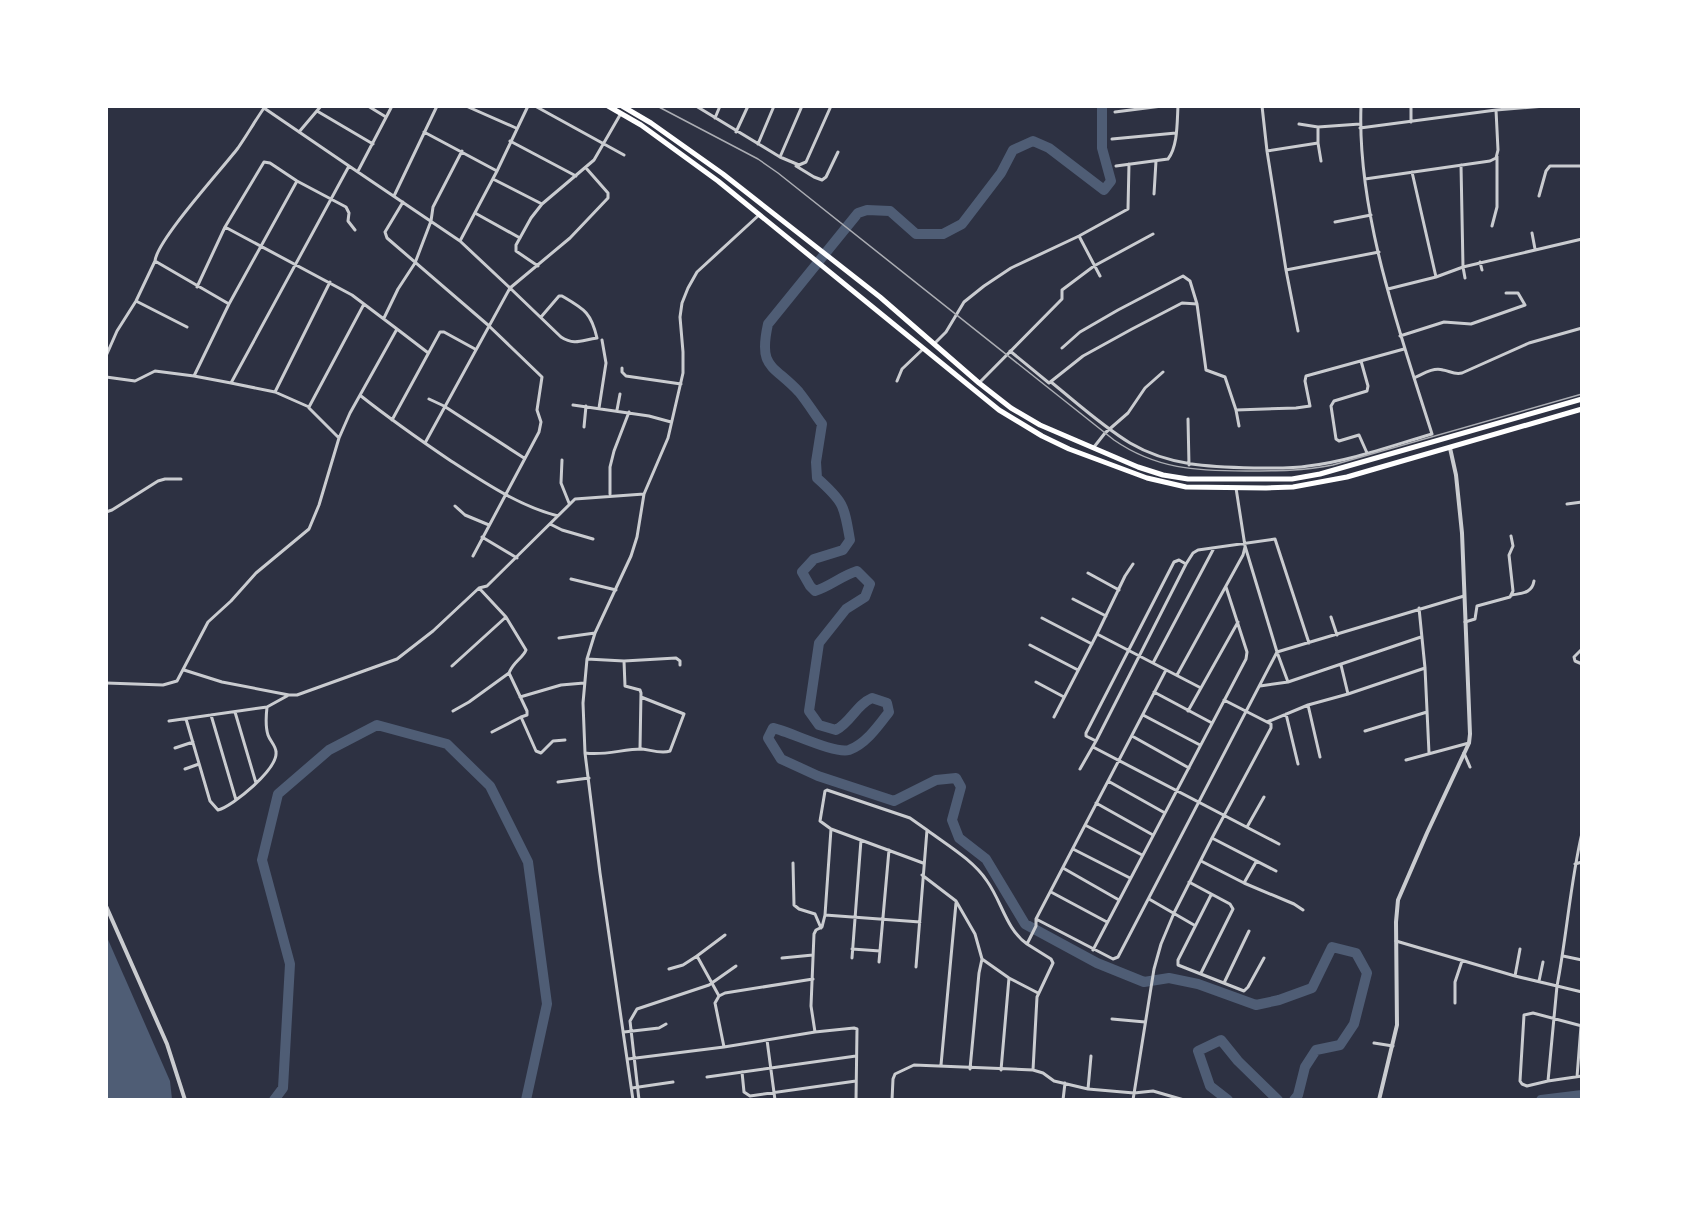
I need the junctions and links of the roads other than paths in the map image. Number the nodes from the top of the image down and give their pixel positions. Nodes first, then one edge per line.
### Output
1 (321, 106) edge
2 (368, 106) edge
3 (392, 106) edge
4 (437, 106) edge
5 (466, 106) edge
6 (528, 106) edge
7 (535, 106) edge
8 (608, 106) edge
9 (696, 106) edge
10 (720, 106) edge
11 (748, 106) edge
12 (774, 106) edge
13 (802, 106) edge
14 (831, 106) edge
15 (1162, 106) edge
16 (1178, 106) edge
17 (1262, 106) edge
18 (1361, 106) edge
19 (1411, 106) edge
20 (1545, 106) edge
21 (265, 107) edge
22 (622, 110) edge
23 (1496, 110) junction
24 (317, 111) junction
25 (1115, 112) dead end
26 (386, 117) junction
27 (715, 118) junction
28 (1411, 122) junction
29 (1299, 124) dead end
30 (1360, 126) junction
31 (1318, 127) junction
32 (516, 128) junction
33 (424, 132) junction
34 (736, 132) junction
35 (298, 133) junction
36 (1176, 133) junction
37 (1112, 139) dead end
38 (510, 141) junction
39 (1318, 143) junction
40 (373, 144) junction
41 (604, 144) junction
42 (758, 144) junction
43 (462, 151) junction
44 (1267, 151) junction
45 (838, 153) dead end
46 (624, 155) dead end
47 (1497, 155) junction
48 (780, 157) junction
49 (1156, 161) junction
50 (1321, 161) dead end
51 (1130, 164) junction
52 (795, 165) junction
53 (1461, 165) junction
54 (349, 166) junction
55 (1116, 166) dead end
56 (1581, 166) edge
57 (586, 168) junction
58 (497, 171) junction
59 (357, 172) junction
60 (1412, 172) junction
61 (723, 174) junction
62 (576, 176) junction
63 (493, 179) junction
64 (1365, 179) junction
65 (297, 181) junction
66 (718, 181) junction
67 (1154, 194) dead end
68 (394, 196) junction
69 (1539, 196) dead end
70 (332, 198) junction
71 (403, 202) junction
72 (543, 204) junction
73 (475, 213) junction
74 (760, 214) junction
75 (1371, 215) junction
76 (431, 221) junction
77 (1335, 222) dead end
78 (1492, 226) dead end
79 (225, 227) junction
80 (355, 231) dead end
81 (1532, 233) dead end
82 (1153, 234) dead end
83 (1079, 236) junction
84 (520, 238) junction
85 (1581, 238) edge
86 (459, 241) junction
87 (262, 248) junction
88 (1535, 249) junction
89 (1379, 252) junction
90 (155, 261) junction
91 (415, 262) junction
92 (1480, 262) junction
93 (295, 265) junction
94 (538, 266) junction
95 (1094, 266) junction
96 (1463, 267) junction
97 (1286, 270) junction
98 (1482, 270) dead end
99 (1100, 276) dead end
100 (1436, 277) junction
101 (1465, 278) dead end
102 (330, 282) junction
103 (197, 287) junction
104 (510, 288) junction
105 (1388, 289) junction
106 (1506, 293) dead end
107 (136, 301) junction
108 (364, 303) junction
109 (229, 304) junction
110 (1197, 304) junction
111 (541, 317) junction
112 (384, 318) junction
113 (488, 325) junction
114 (187, 327) dead end
115 (1581, 328) edge
116 (397, 329) junction
117 (1298, 331) dead end
118 (1400, 336) junction
119 (602, 340) dead end
120 (934, 344) junction
121 (924, 348) junction
122 (1062, 348) dead end
123 (475, 349) junction
124 (1404, 349) junction
125 (1010, 351) junction
126 (427, 352) junction
127 (106, 356) edge
128 (951, 360) junction
129 (1361, 361) junction
130 (945, 366) junction
131 (622, 368) dead end
132 (964, 371) junction
133 (1163, 372) dead end
134 (194, 376) junction
135 (106, 378) edge
136 (959, 378) junction
137 (1414, 378) junction
138 (897, 381) dead end
139 (1051, 382) junction
140 (231, 383) junction
141 (979, 383) junction
142 (681, 384) junction
143 (275, 392) junction
144 (620, 394) dead end
145 (361, 395) junction
146 (429, 399) dead end
147 (1581, 399) edge
148 (573, 405) dead end
149 (444, 406) junction
150 (586, 406) junction
151 (309, 407) junction
152 (598, 408) junction
153 (1581, 409) edge
154 (617, 410) junction
155 (1236, 410) junction
156 (629, 412) junction
157 (1188, 419) dead end
158 (392, 420) junction
159 (671, 422) junction
160 (1239, 426) dead end
161 (584, 427) dead end
162 (1109, 429) junction
163 (1432, 435) junction
164 (339, 438) junction
165 (1434, 442) junction
166 (425, 443) junction
167 (1450, 448) junction
168 (1093, 449) junction
169 (1366, 453) junction
170 (524, 458) junction
171 (1376, 459) junction
172 (562, 460) dead end
173 (1362, 463) junction
174 (1189, 465) junction
175 (1379, 468) junction
176 (1364, 472) junction
177 (181, 479) dead end
178 (1236, 488) junction
179 (644, 494) junction
180 (610, 495) junction
181 (506, 496) junction
182 (1581, 502) edge
183 (569, 503) junction
184 (1567, 504) dead end
185 (455, 506) dead end
186 (106, 512) edge
187 (558, 516) junction
188 (550, 524) junction
189 (489, 525) junction
190 (1581, 529) edge
191 (1511, 536) dead end
192 (1581, 536) edge
193 (483, 537) junction
194 (593, 539) dead end
195 (1245, 544) junction
196 (1214, 547) junction
197 (473, 556) dead end
198 (517, 558) junction
199 (1183, 562) junction
200 (1133, 564) dead end
201 (1088, 573) dead end
202 (571, 579) dead end
203 (1534, 581) dead end
204 (1226, 587) junction
205 (479, 588) junction
206 (616, 590) junction
207 (1119, 590) junction
208 (1512, 595) junction
209 (1464, 596) junction
210 (1073, 600) dead end
211 (1419, 608) junction
212 (1106, 616) junction
213 (506, 617) junction
214 (1332, 617) dead end
215 (1042, 618) dead end
216 (1238, 622) junction
217 (1465, 622) junction
218 (595, 633) junction
219 (1097, 634) junction
220 (1336, 635) junction
221 (1421, 637) junction
222 (559, 638) dead end
223 (1309, 643) junction
224 (1092, 644) junction
225 (1030, 645) dead end
226 (1581, 649) edge
227 (1129, 652) junction
228 (1277, 652) junction
229 (1137, 656) junction
230 (587, 659) junction
231 (624, 661) junction
232 (1153, 663) junction
233 (1581, 664) edge
234 (680, 665) dead end
235 (1341, 665) junction
236 (453, 666) dead end
237 (1425, 668) junction
238 (1166, 669) junction
239 (184, 670) junction
240 (1078, 670) junction
241 (509, 673) junction
242 (1177, 675) junction
243 (1036, 682) dead end
244 (1288, 682) junction
245 (106, 683) edge
246 (584, 683) junction
247 (1259, 686) junction
248 (1201, 688) junction
249 (1154, 692) junction
250 (1348, 694) junction
251 (289, 695) junction
252 (520, 697) junction
253 (641, 697) junction
254 (1064, 698) junction
255 (1224, 700) junction
256 (1308, 705) junction
257 (267, 707) junction
258 (453, 711) dead end
259 (1188, 711) junction
260 (1246, 711) junction
261 (235, 712) junction
262 (1427, 712) junction
263 (1286, 714) junction
264 (211, 715) junction
265 (1143, 715) junction
266 (520, 717) junction
267 (1054, 717) dead end
268 (186, 719) junction
269 (170, 721) dead end
270 (1267, 722) junction
271 (1212, 723) junction
272 (1365, 731) dead end
273 (492, 732) dead end
274 (1132, 736) junction
275 (565, 740) dead end
276 (1094, 740) junction
277 (193, 742) junction
278 (1469, 743) junction
279 (1200, 745) junction
280 (1093, 747) junction
281 (175, 748) dead end
282 (639, 749) junction
283 (585, 753) junction
284 (1430, 753) junction
285 (1464, 753) junction
286 (1320, 757) dead end
287 (1119, 760) junction
288 (1406, 760) dead end
289 (199, 764) junction
290 (1298, 764) dead end
291 (1470, 767) dead end
292 (1189, 768) junction
293 (185, 769) dead end
294 (1080, 769) dead end
295 (589, 778) junction
296 (1108, 781) junction
297 (558, 782) dead end
298 (256, 783) junction
299 (1177, 790) junction
300 (1264, 796) dead end
301 (236, 800) junction
302 (1200, 802) junction
303 (1096, 803) junction
304 (1166, 813) junction
305 (1225, 814) junction
306 (1085, 825) junction
307 (1247, 827) junction
308 (831, 829) junction
309 (927, 830) junction
310 (1581, 833) edge
311 (1153, 835) junction
312 (1212, 837) junction
313 (861, 839) junction
314 (1280, 844) dead end
315 (1073, 849) junction
316 (889, 850) junction
317 (1142, 856) junction
318 (1201, 861) junction
319 (1257, 861) junction
320 (1581, 862) edge
321 (794, 863) dead end
322 (923, 864) junction
323 (1575, 864) junction
324 (1063, 868) junction
325 (1276, 871) dead end
326 (922, 875) junction
327 (1130, 878) junction
328 (1190, 882) junction
329 (1244, 883) junction
330 (1051, 892) junction
331 (1211, 895) junction
332 (1149, 899) junction
333 (1119, 900) junction
334 (956, 901) junction
335 (106, 906) edge
336 (1303, 910) dead end
337 (1174, 913) junction
338 (825, 915) junction
339 (855, 917) junction
340 (883, 919) junction
341 (1036, 919) junction
342 (920, 922) junction
343 (1107, 922) junction
344 (1195, 926) junction
345 (821, 928) junction
346 (1249, 931) dead end
347 (725, 935) dead end
348 (1396, 941) junction
349 (1027, 944) junction
350 (1520, 948) dead end
351 (852, 949) junction
352 (1092, 950) junction
353 (880, 951) junction
354 (813, 955) junction
355 (696, 956) junction
356 (1563, 956) junction
357 (782, 958) dead end
358 (852, 958) dead end
359 (1264, 958) dead end
360 (982, 959) junction
361 (1581, 960) edge
362 (1462, 961) junction
363 (879, 962) dead end
364 (1543, 962) dead end
365 (735, 966) dead end
366 (916, 967) dead end
367 (669, 969) dead end
368 (1202, 974) junction
369 (1515, 976) junction
370 (1009, 978) junction
371 (813, 979) junction
372 (1539, 981) junction
373 (712, 983) junction
374 (1224, 983) junction
375 (1557, 986) junction
376 (1581, 992) edge
377 (1038, 993) junction
378 (718, 996) junction
379 (1455, 1003) dead end
380 (1112, 1019) dead end
381 (1553, 1019) junction
382 (1145, 1023) junction
383 (666, 1024) dead end
384 (1581, 1026) edge
385 (624, 1032) junction
386 (632, 1032) junction
387 (815, 1032) junction
388 (768, 1040) junction
389 (1374, 1043) dead end
390 (1393, 1046) junction
391 (723, 1047) junction
392 (856, 1056) junction
393 (1091, 1056) dead end
394 (628, 1059) junction
395 (635, 1059) junction
396 (941, 1065) junction
397 (771, 1067) junction
398 (970, 1068) junction
399 (1001, 1070) junction
400 (1033, 1070) junction
401 (742, 1072) junction
402 (707, 1077) dead end
403 (1579, 1077) edge
404 (856, 1081) junction
405 (1548, 1081) junction
406 (673, 1082) dead end
407 (1065, 1083) junction
408 (632, 1088) junction
409 (638, 1088) junction
410 (1088, 1089) junction
411 (1134, 1093) junction
412 (774, 1094) junction
413 (185, 1100) edge
414 (633, 1100) edge
415 (639, 1100) edge
416 (775, 1100) edge
417 (856, 1100) edge
418 (892, 1100) edge
419 (1063, 1100) edge
420 (1133, 1100) edge
421 (1184, 1100) edge
422 (1379, 1100) edge

1 - 24 street
2 - 26 street
3 - 26 street
4 - 33 street
5 - 32 street
6 - 32 street
7 - 41 street
8 - 22 highway
9 - 27 street
10 - 27 street
11 - 34 street
12 - 42 street
13 - 48 street
14 - 52 street
15 - 25 street
16 - 36 street
17 - 44 street
18 - 30 street
19 - 28 street
20 - 23 street
21 - 35 street
21 - 90 street
22 - 41 street
22 - 61 highway
22 - 66 highway
23 - 28 street
23 - 47 street
24 - 35 street
24 - 40 street
26 - 40 street
27 - 34 street
28 - 30 street
29 - 31 street
30 - 31 street
30 - 64 street
31 - 39 street
32 - 38 street
33 - 43 street
33 - 68 street
34 - 42 street
35 - 54 street
36 - 37 street
36 - 49 street
38 - 58 street
38 - 62 street
39 - 44 street
39 - 50 street
40 - 59 street
41 - 46 street
41 - 57 street
42 - 48 street
43 - 58 street
43 - 76 street
44 - 97 street
45 - 52 street
47 - 53 street
47 - 78 street
48 - 52 street
49 - 51 street
49 - 67 street
51 - 55 street
51 - 83 street
53 - 60 street
53 - 96 street
54 - 59 street
54 - 70 street
56 - 69 street
57 - 62 street
57 - 94 street
58 - 63 street
59 - 68 street
60 - 64 street
60 - 100 street
61 - 66 highway
61 - 120 highway
62 - 72 street
63 - 72 street
63 - 73 street
64 - 75 street
65 - 70 street
65 - 79 street
65 - 87 street
66 - 74 highway
68 - 71 street
70 - 80 street
70 - 93 street
71 - 76 street
71 - 91 street
72 - 84 street
73 - 84 street
73 - 86 street
74 - 121 highway
74 - 142 street
75 - 77 street
75 - 89 street
76 - 86 street
76 - 91 street
79 - 87 street
79 - 103 street
81 - 88 street
82 - 95 street
83 - 95 street
83 - 120 street
84 - 94 street
85 - 88 street
86 - 104 street
87 - 93 street
87 - 109 street
88 - 92 street
89 - 97 street
89 - 105 street
90 - 103 street
90 - 107 street
91 - 112 street
91 - 113 street
92 - 96 street
92 - 98 street
93 - 102 street
93 - 140 street
94 - 104 street
95 - 99 street
95 - 125 street
96 - 100 street
96 - 101 street
97 - 117 street
100 - 105 street
102 - 108 street
102 - 143 street
103 - 109 street
104 - 111 street
104 - 113 street
105 - 118 street
106 - 118 street
107 - 114 street
107 - 127 street
108 - 112 street
108 - 151 street
109 - 134 street
110 - 122 street
110 - 139 street
110 - 155 street
111 - 111 street
112 - 116 street
113 - 123 street
113 - 170 street
115 - 137 street
116 - 126 street
116 - 145 street
118 - 124 street
119 - 152 street
120 - 128 highway
121 - 130 highway
121 - 138 street
123 - 126 street
123 - 149 street
124 - 129 street
124 - 137 street
125 - 139 street
125 - 141 street
126 - 158 street
128 - 130 highway
128 - 132 highway
129 - 155 street
129 - 169 street
130 - 136 highway
131 - 142 street
132 - 136 highway
132 - 141 highway
133 - 162 street
134 - 135 street
134 - 140 street
136 - 178 highway
137 - 163 street
139 - 162 street
140 - 143 street
141 - 168 highway
142 - 159 street
143 - 151 street
144 - 154 street
145 - 158 street
145 - 164 street
146 - 149 street
147 - 165 highway
148 - 150 street
149 - 166 street
149 - 170 street
150 - 152 street
150 - 161 street
151 - 164 street
152 - 154 street
153 - 167 highway
154 - 156 street
155 - 160 street
156 - 159 street
156 - 180 street
157 - 174 street
158 - 166 street
159 - 179 street
162 - 168 street
162 - 174 street
163 - 165 street
163 - 169 street
164 - 239 street
165 - 171 highway
166 - 181 street
167 - 175 highway
167 - 209 street
168 - 173 highway
169 - 174 street
170 - 181 street
171 - 173 highway
171 - 175 highway
172 - 183 street
173 - 176 highway
175 - 176 highway
176 - 178 highway
177 - 186 street
178 - 195 street
179 - 180 street
179 - 206 street
180 - 183 street
181 - 187 street
181 - 189 street
182 - 184 street
183 - 187 street
185 - 189 street
187 - 188 street
188 - 194 street
188 - 198 street
189 - 193 street
190 - 192 street
191 - 208 street
193 - 197 street
193 - 198 street
195 - 196 street
195 - 204 street
195 - 223 street
195 - 228 street
196 - 199 street
196 - 232 street
198 - 205 street
199 - 227 street
199 - 229 street
200 - 207 street
201 - 207 street
202 - 206 street
203 - 208 street
204 - 216 street
204 - 242 street
205 - 213 street
205 - 251 street
206 - 218 street
207 - 212 street
208 - 217 street
209 - 211 street
209 - 217 street
210 - 212 street
211 - 220 street
211 - 221 street
212 - 219 street
213 - 236 street
213 - 241 street
214 - 220 street
215 - 224 street
216 - 248 street
216 - 255 street
217 - 278 street
218 - 222 street
218 - 230 street
219 - 224 street
219 - 227 street
220 - 223 street
221 - 235 street
221 - 237 street
223 - 228 street
224 - 240 street
225 - 240 street
226 - 233 street
227 - 229 street
227 - 276 street
228 - 244 street
228 - 247 street
229 - 232 street
229 - 276 street
230 - 231 street
230 - 246 street
231 - 234 street
231 - 253 street
232 - 238 street
235 - 244 street
235 - 250 street
237 - 250 street
237 - 262 street
238 - 242 street
238 - 249 street
239 - 245 street
239 - 251 street
240 - 254 street
241 - 252 street
241 - 258 street
242 - 248 street
243 - 254 street
244 - 247 street
246 - 252 street
246 - 283 street
247 - 260 street
248 - 259 street
249 - 259 street
249 - 265 street
250 - 256 street
251 - 257 street
252 - 266 street
253 - 282 street
253 - 282 street
254 - 267 street
255 - 260 street
255 - 271 street
256 - 263 street
256 - 286 street
257 - 261 street
257 - 298 street
259 - 271 street
260 - 270 street
260 - 302 street
261 - 264 street
261 - 298 street
262 - 272 street
262 - 284 street
263 - 270 street
263 - 290 street
264 - 268 street
264 - 301 street
265 - 274 street
265 - 279 street
266 - 273 street
266 - 275 street
268 - 269 street
268 - 277 street
270 - 305 street
271 - 279 street
274 - 287 street
274 - 292 street
276 - 280 street
277 - 281 street
277 - 289 street
278 - 284 street
278 - 285 street
279 - 292 street
280 - 287 street
280 - 294 street
282 - 283 street
283 - 295 street
284 - 288 street
285 - 291 street
285 - 348 street
287 - 296 street
287 - 299 street
289 - 293 street
289 - 301 street
292 - 299 street
295 - 297 street
295 - 385 street
296 - 303 street
296 - 304 street
298 - 301 street
299 - 302 street
299 - 304 street
300 - 307 street
302 - 305 street
302 - 332 street
303 - 306 street
303 - 311 street
304 - 311 street
305 - 307 street
305 - 312 street
306 - 315 street
306 - 317 street
307 - 314 street
308 - 309 street
308 - 313 street
308 - 338 street
309 - 322 street
309 - 349 street
310 - 323 street
311 - 317 street
312 - 318 street
312 - 319 street
313 - 316 street
313 - 339 street
315 - 324 street
315 - 327 street
316 - 322 street
316 - 340 street
317 - 327 street
318 - 328 street
318 - 329 street
319 - 325 street
319 - 329 street
320 - 323 street
321 - 345 street
322 - 326 street
323 - 356 street
324 - 330 street
324 - 333 street
326 - 334 street
326 - 342 street
327 - 333 street
328 - 331 street
328 - 337 street
329 - 336 street
330 - 341 street
330 - 343 street
331 - 344 street
331 - 368 street
332 - 337 street
332 - 352 street
333 - 343 street
334 - 360 street
334 - 396 street
335 - 413 street
337 - 344 street
337 - 382 street
338 - 339 street
338 - 345 street
339 - 340 street
339 - 351 street
340 - 342 street
340 - 353 street
341 - 349 street
341 - 352 street
342 - 366 street
343 - 352 street
344 - 368 street
345 - 354 street
346 - 374 street
347 - 355 street
348 - 362 street
348 - 390 street
349 - 377 street
350 - 369 street
351 - 353 street
351 - 358 street
353 - 363 street
354 - 357 street
354 - 371 street
355 - 367 street
355 - 373 street
356 - 361 street
356 - 375 street
359 - 374 street
360 - 370 street
360 - 398 street
362 - 369 street
362 - 379 street
364 - 372 street
365 - 373 street
368 - 374 street
369 - 372 street
370 - 377 street
370 - 399 street
371 - 378 street
371 - 387 street
372 - 375 street
373 - 378 street
373 - 386 street
375 - 376 street
375 - 381 street
377 - 400 street
378 - 391 street
380 - 382 street
381 - 384 street
381 - 405 street
381 - 405 street
382 - 411 street
383 - 386 street
384 - 403 street
385 - 386 street
385 - 394 street
386 - 395 street
387 - 388 street
387 - 392 street
388 - 391 street
388 - 397 street
389 - 390 street
390 - 422 street
391 - 395 street
392 - 397 street
392 - 404 street
393 - 410 street
394 - 395 street
394 - 408 street
395 - 409 street
396 - 398 street
396 - 418 street
397 - 401 street
397 - 412 street
398 - 399 street
399 - 400 street
400 - 407 street
401 - 402 street
401 - 412 street
403 - 405 street
404 - 412 street
404 - 417 street
406 - 409 street
407 - 410 street
407 - 419 street
408 - 409 street
408 - 414 street
409 - 415 street
410 - 411 street
411 - 420 street
411 - 421 street
412 - 416 street

